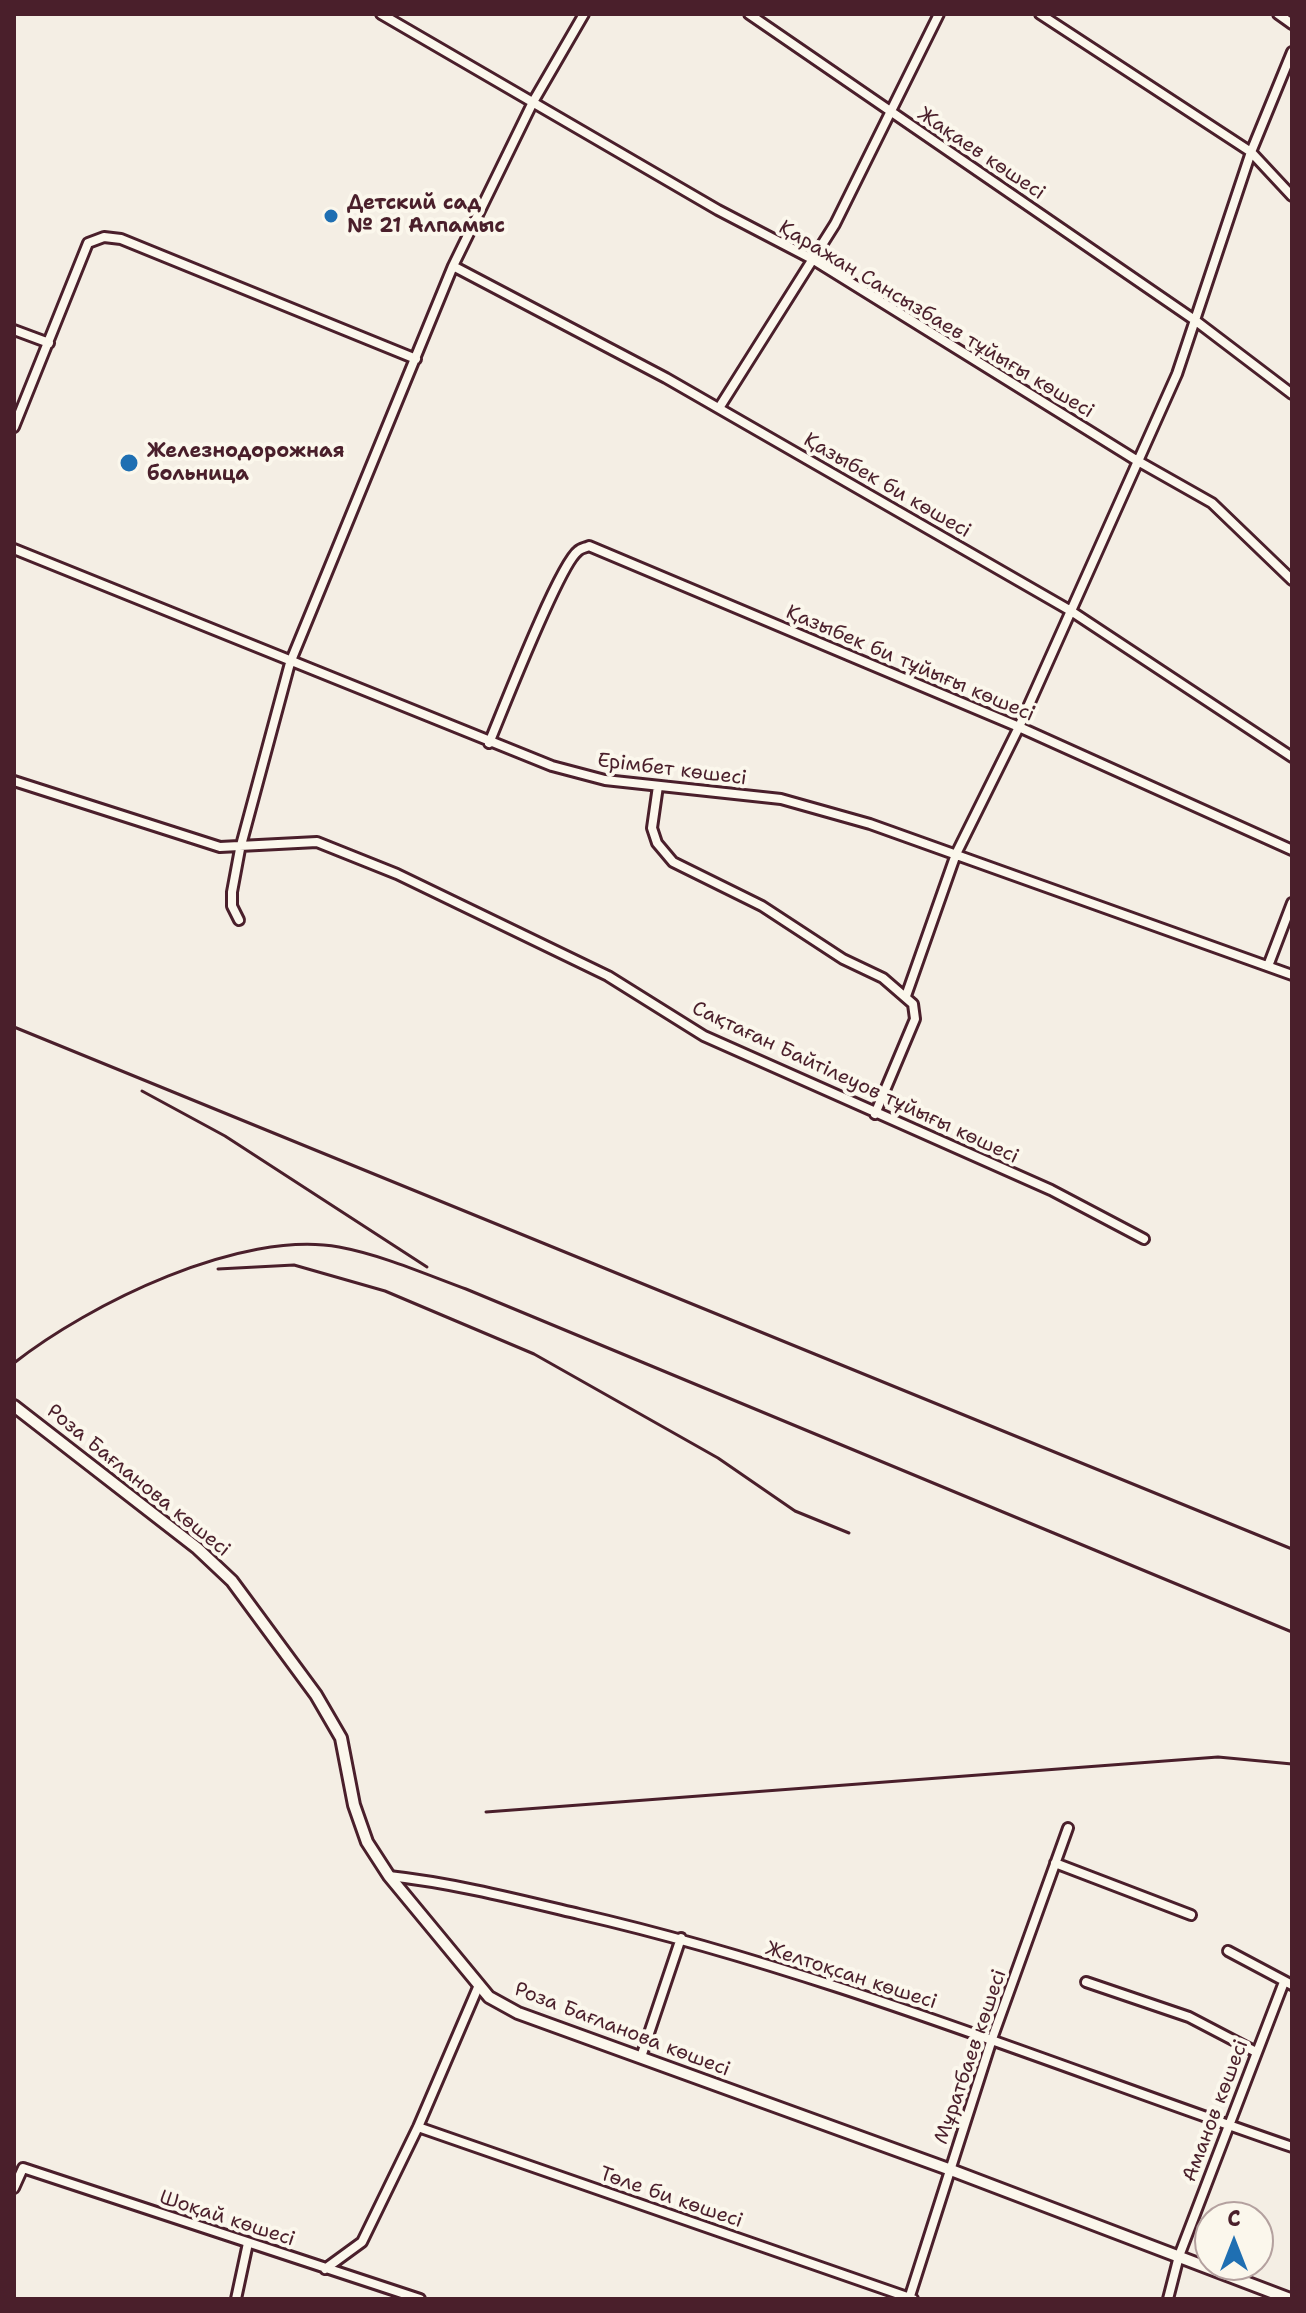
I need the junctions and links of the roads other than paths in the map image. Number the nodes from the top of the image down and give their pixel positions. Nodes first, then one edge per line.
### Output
1 (381, 14) edge
2 (584, 14) edge
3 (749, 14) edge
4 (939, 14) edge
5 (1040, 14) edge
6 (1278, 14) edge
7 (1292, 24) edge
8 (1292, 52) edge
9 (533, 102) junction
10 (891, 112) junction
11 (1251, 152) junction
12 (1292, 196) edge
13 (814, 260) junction
14 (453, 266) junction
15 (1196, 321) junction
16 (14, 330) edge
17 (49, 343) junction
18 (416, 359) junction
19 (1292, 394) edge
20 (719, 408) junction
21 (14, 427) edge
22 (1136, 460) junction
23 (14, 549) edge
24 (1292, 580) edge
25 (1071, 611) junction
26 (290, 663) junction
27 (1019, 727) junction
28 (489, 743) junction
29 (1292, 757) edge
30 (14, 781) edge
31 (658, 786) junction
32 (240, 849) junction
33 (1292, 850) edge
34 (956, 854) junction
35 (1292, 903) edge
36 (239, 920) dead end
37 (1268, 966) junction
38 (1292, 975) edge
39 (906, 996) junction
40 (875, 1114) junction
41 (1144, 1239) dead end
42 (14, 1406) edge
43 (1068, 1828) dead end
44 (1055, 1863) junction
45 (389, 1876) junction
46 (1191, 1915) dead end
47 (681, 1938) junction
48 (1228, 1951) dead end
49 (1086, 1982) dead end
50 (1288, 1984) edge
51 (479, 1985) junction
52 (992, 2039) junction
53 (1256, 2052) junction
54 (641, 2057) junction
55 (1228, 2125) junction
56 (418, 2127) junction
57 (1292, 2147) edge
58 (951, 2170) junction
59 (14, 2188) edge
60 (248, 2243) junction
61 (1179, 2256) junction
62 (325, 2269) junction
63 (236, 2299) edge
64 (420, 2299) edge
65 (911, 2299) edge
66 (1168, 2299) edge
67 (1290, 2299) edge

1 - 9 street, Қаражан Сансызбаев тұйығы көшесі
2 - 9 street
3 - 10 street, Жақаев көшесі
4 - 10 street
5 - 11 street
6 - 7 street
8 - 11 street
9 - 13 street, Қаражан Сансызбаев тұйығы көшесі
9 - 14 street
10 - 13 street
10 - 15 street, Жақаев көшесі
11 - 12 street
11 - 15 street
13 - 20 street
13 - 22 street, Қаражан Сансызбаев тұйығы көшесі
14 - 18 street
14 - 20 street, Қазыбек би көшесі
15 - 19 street, Жақаев көшесі
15 - 22 street
16 - 17 street
17 - 18 street
17 - 21 street
18 - 26 street
20 - 25 street, Қазыбек би көшесі
22 - 24 street, Қаражан Сансызбаев тұйығы көшесі
22 - 25 street
23 - 26 street, Ерімбет көшесі
25 - 27 street
25 - 29 street, Қазыбек би көшесі
26 - 28 street, Ерімбет көшесі
26 - 32 street
27 - 28 street, Қазыбек би тұйығы көшесі
27 - 33 street, Қазыбек би тұйығы көшесі
27 - 34 street
28 - 31 street, Ерімбет көшесі
30 - 32 street, Сақтаған Байтілеуов тұйығы көшесі
31 - 34 street, Ерімбет көшесі
31 - 39 street
32 - 36 street
32 - 40 street, Сақтаған Байтілеуов тұйығы көшесі
34 - 37 street, Ерімбет көшесі
34 - 39 street
35 - 37 street
37 - 38 street, Ерімбет көшесі
39 - 40 street
40 - 41 street, Сақтаған Байтілеуов тұйығы көшесі
42 - 45 street, Роза Бағланова көшесі
43 - 44 street, Мұратбаев көшесі
44 - 46 street
44 - 52 street, Мұратбаев көшесі
45 - 47 street, Желтоқсан көшесі
45 - 51 street, Роза Бағланова көшесі
47 - 52 street, Желтоқсан көшесі
47 - 54 street
48 - 50 street
49 - 53 street
50 - 53 street, Аманов көшесі
51 - 54 street, Роза Бағланова көшесі
51 - 56 street
52 - 55 street, Желтоқсан көшесі
52 - 58 street, Мұратбаев көшесі
53 - 55 street, Аманов көшесі
54 - 58 street, Роза Бағланова көшесі
55 - 57 street, Желтоқсан көшесі
55 - 61 street, Аманов көшесі
56 - 62 street
56 - 65 street, Төле би көшесі
58 - 61 street, Роза Бағланова көшесі
58 - 65 street, Мұратбаев көшесі
59 - 60 street, Шоқай көшесі
60 - 62 street, Шоқай көшесі
60 - 63 street
61 - 66 street, Аманов көшесі
61 - 67 street, Роза Бағланова көшесі
62 - 64 street, Шоқай көшесі

